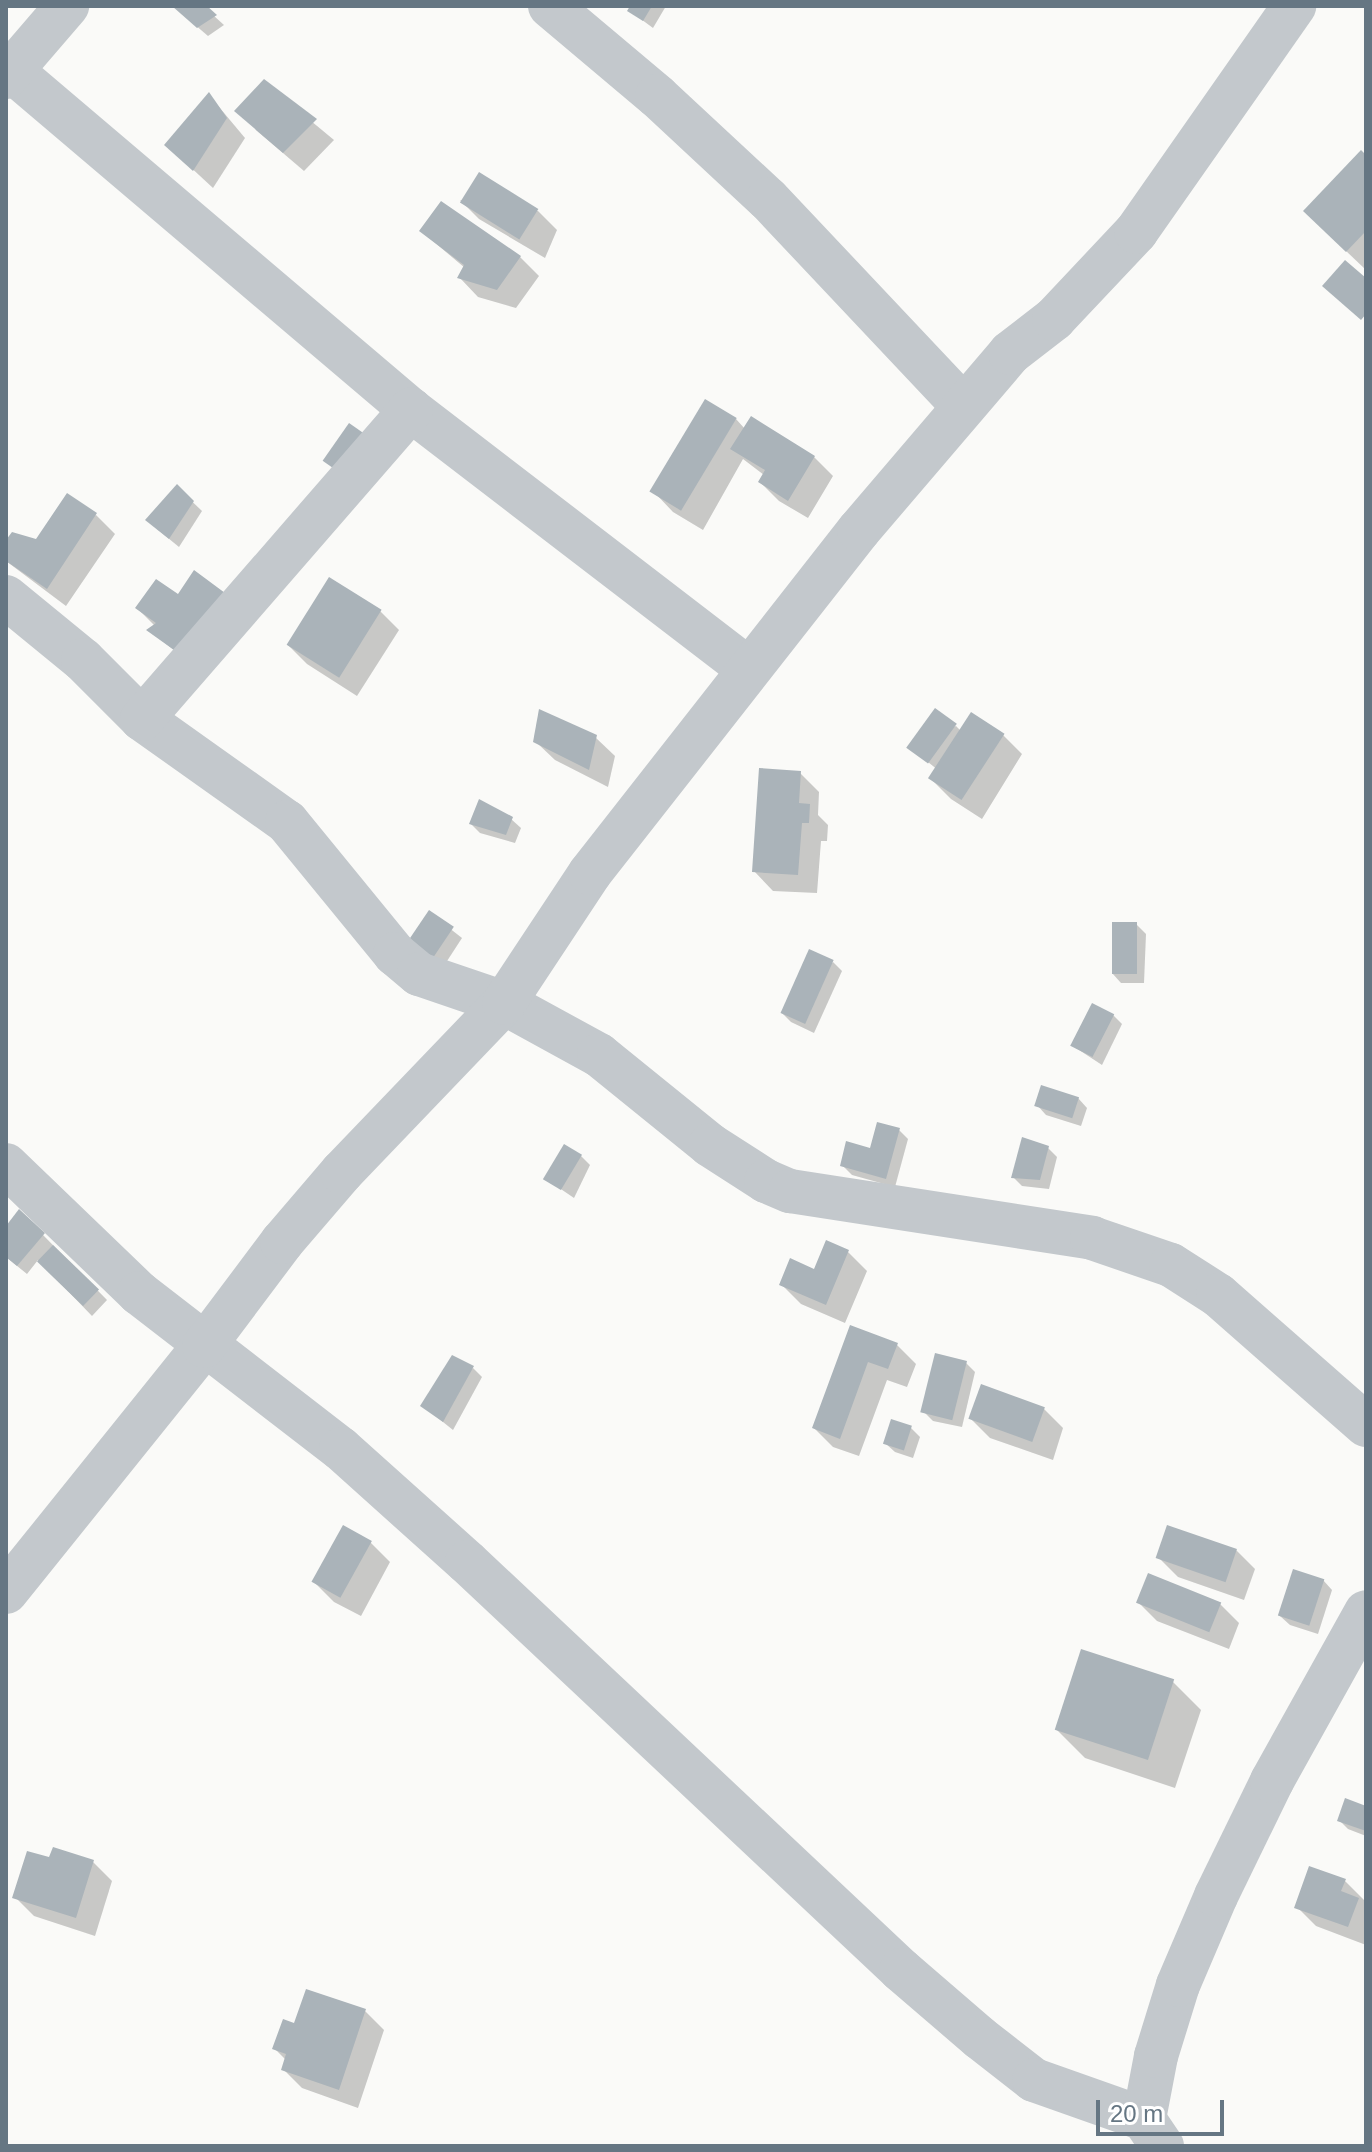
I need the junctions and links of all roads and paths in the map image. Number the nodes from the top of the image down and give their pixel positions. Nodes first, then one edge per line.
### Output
1 (67, 6) edge
2 (550, 6) edge
3 (1294, 6) edge
4 (7, 72) edge
5 (963, 406) junction
6 (411, 410) junction
7 (6, 597) edge
8 (747, 668) junction
9 (142, 719) junction
10 (504, 1003) junction
11 (6, 1165) edge
12 (204, 1346) junction
13 (1366, 1425) edge
14 (6, 1592) edge
15 (1366, 1612) edge
16 (1153, 2132) edge

1 - 4 street
2 - 5 street
3 - 5 street
4 - 6 street
5 - 8 street
6 - 8 street
6 - 9 street
7 - 9 street
8 - 10 street
9 - 10 street
10 - 12 street
10 - 13 street
11 - 12 street
12 - 14 street
12 - 16 street
15 - 16 street

